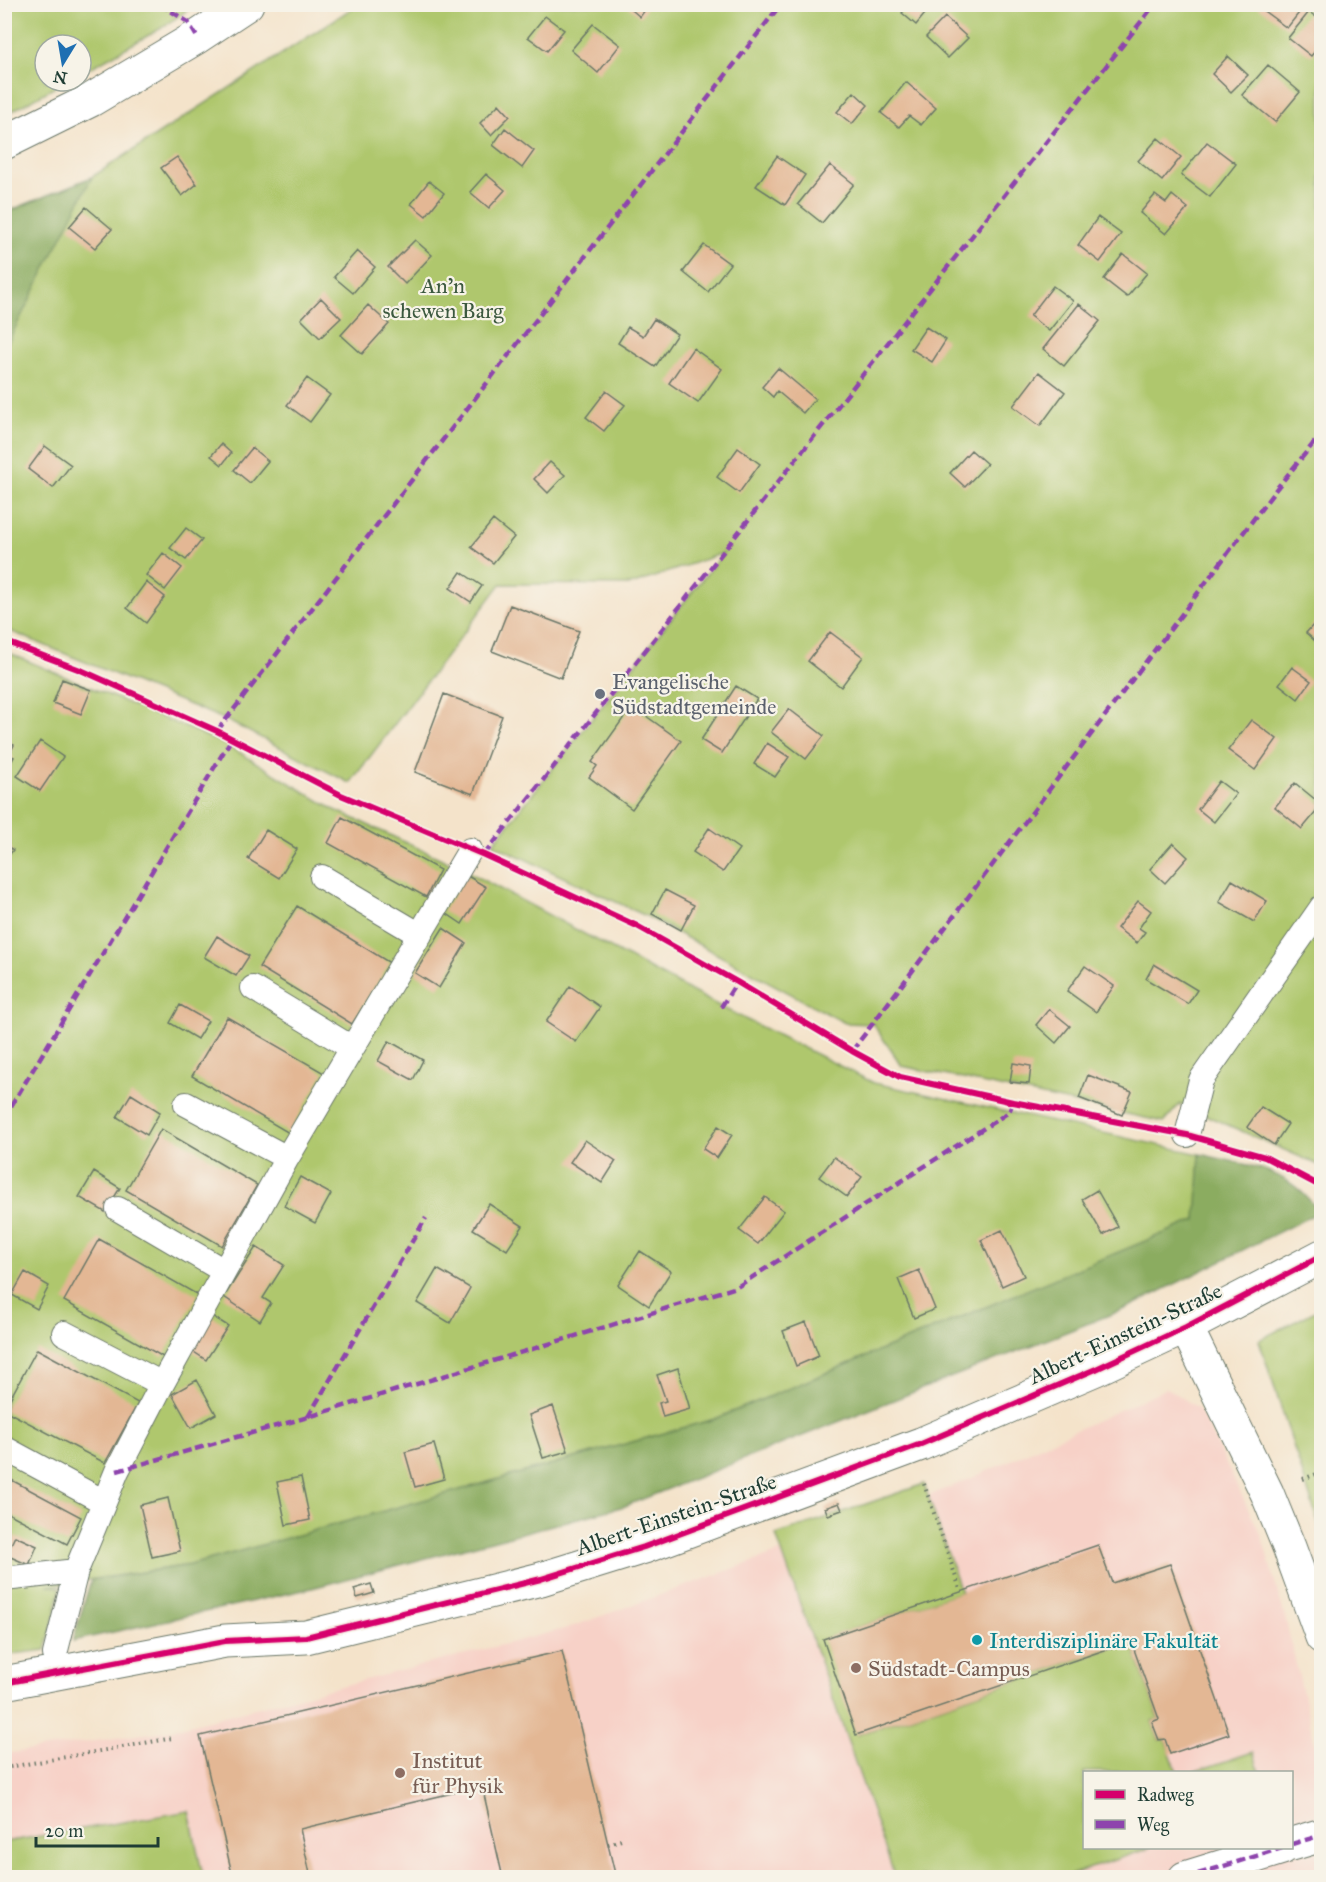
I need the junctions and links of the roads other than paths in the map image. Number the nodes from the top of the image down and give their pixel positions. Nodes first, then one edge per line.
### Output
1 (247, 4) edge
2 (4, 143) edge
3 (470, 850) dead end
4 (322, 877) dead end
5 (1322, 907) edge
6 (420, 935) junction
7 (253, 988) dead end
8 (352, 1048) junction
9 (186, 1104) dead end
10 (1187, 1135) dead end
11 (286, 1158) junction
12 (118, 1209) dead end
13 (1322, 1256) edge
14 (224, 1271) junction
15 (1186, 1327) junction
16 (64, 1333) dead end
17 (162, 1384) junction
18 (4, 1448) edge
19 (104, 1502) junction
20 (76, 1571) junction
21 (4, 1579) edge
22 (1322, 1637) edge
23 (58, 1674) junction
24 (4, 1683) edge
25 (1322, 1835) edge
26 (1293, 1844) edge
27 (1279, 1849) edge
28 (1185, 1878) edge

1 - 2 street
3 - 6 lane
4 - 6 lane
5 - 10 lane
6 - 8 lane
7 - 8 lane
8 - 11 lane
9 - 11 lane
11 - 14 lane
12 - 14 lane
13 - 15 street, Albert-Einstein-Straße
14 - 17 lane
15 - 22 street, Albert-Einstein-Straße
15 - 23 street, Albert-Einstein-Straße
16 - 17 lane
17 - 19 lane
18 - 19 lane
19 - 20 lane
20 - 21 lane
20 - 23 lane
23 - 24 street, Albert-Einstein-Straße
25 - 26 street
27 - 28 street

